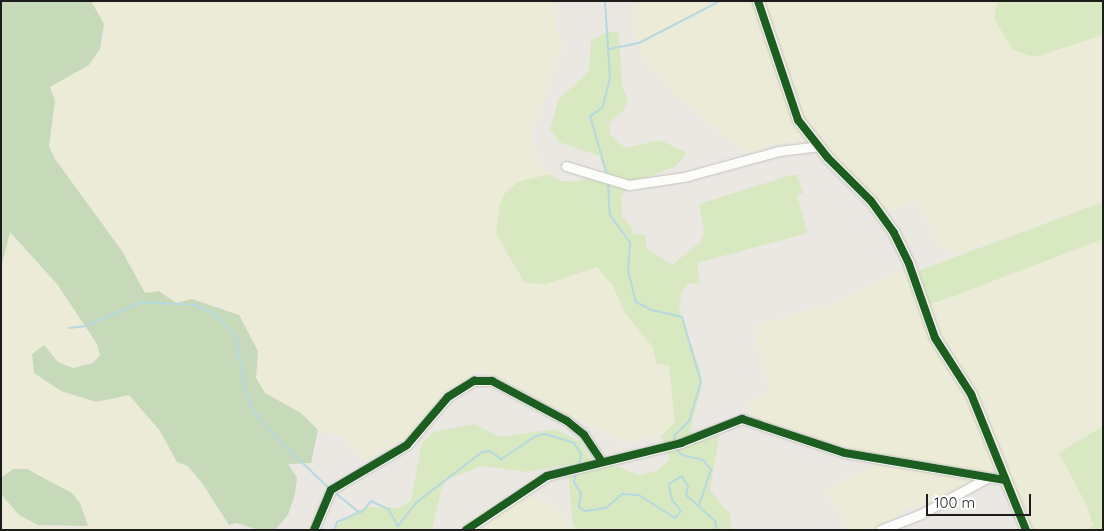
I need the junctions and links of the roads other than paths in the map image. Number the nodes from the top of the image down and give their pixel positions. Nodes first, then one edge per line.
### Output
1 (758, 1) edge
2 (818, 146) junction
3 (566, 166) dead end
4 (601, 460) junction
5 (987, 478) junction
6 (1005, 480) junction
7 (314, 530) edge
8 (466, 530) edge
9 (880, 530) edge
10 (1026, 530) edge

1 - 2 street
2 - 3 street
2 - 6 street
4 - 5 street
4 - 7 street
4 - 8 street
5 - 6 street
5 - 9 street
6 - 10 street

